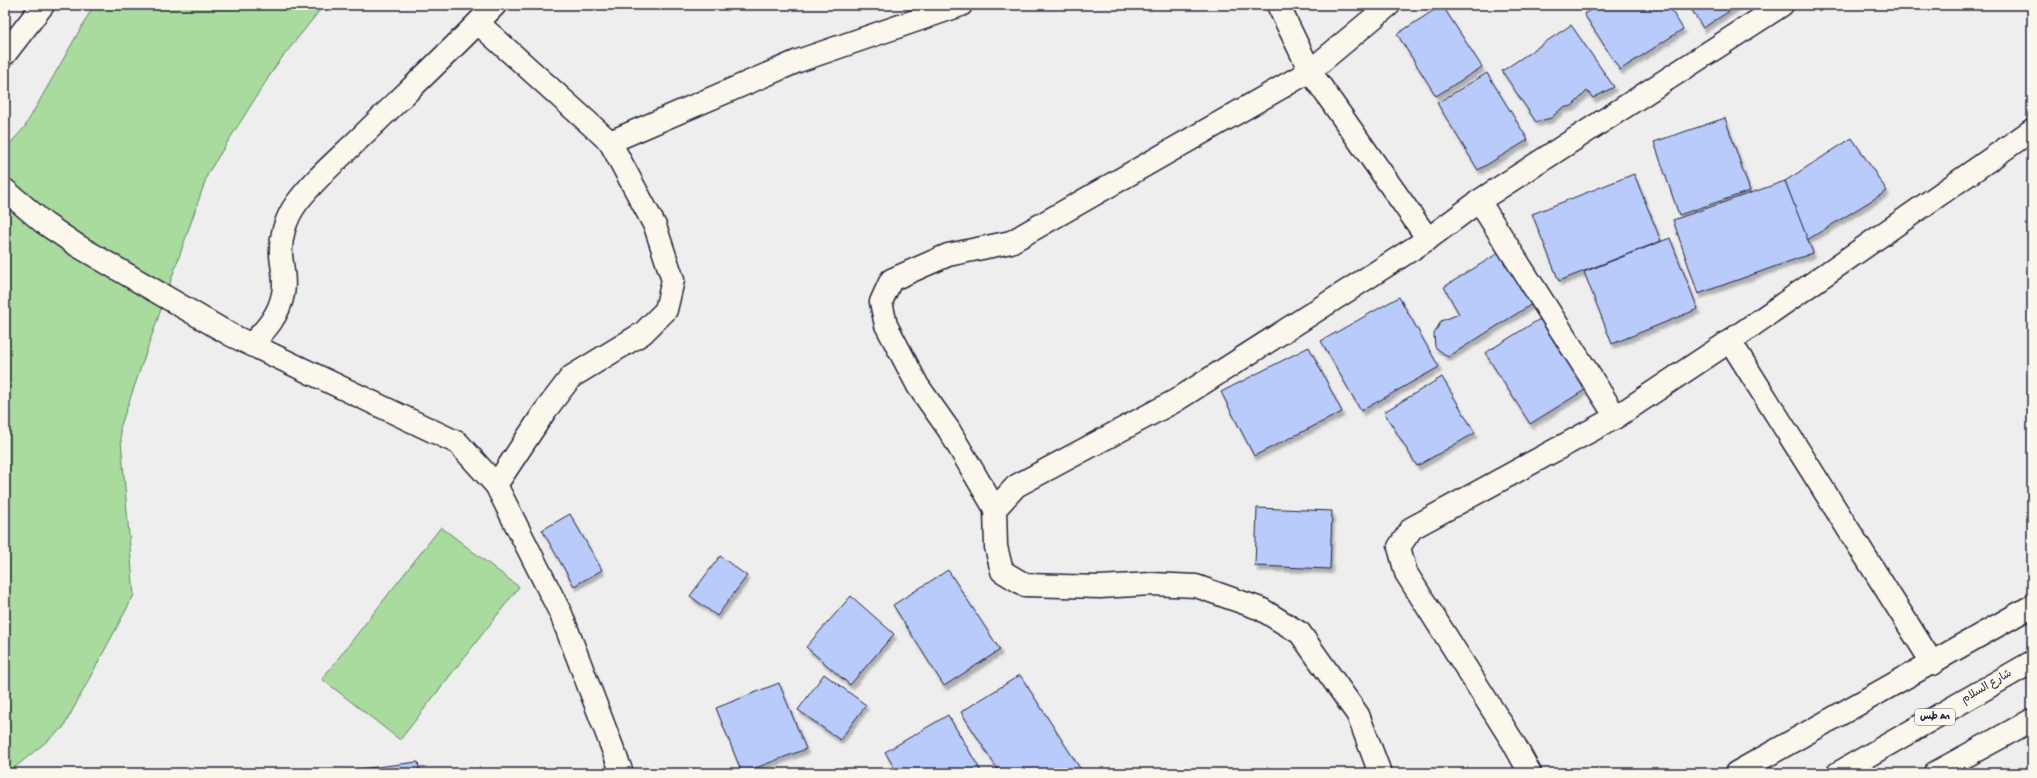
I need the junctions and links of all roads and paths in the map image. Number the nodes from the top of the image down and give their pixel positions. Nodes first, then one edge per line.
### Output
1 (43, 5) edge
2 (495, 5) edge
3 (961, 5) edge
4 (1278, 5) edge
5 (1389, 5) edge
6 (1782, 5) edge
7 (478, 23) junction
8 (5, 54) edge
9 (1310, 71) junction
10 (2032, 130) edge
11 (610, 142) junction
12 (5, 190) edge
13 (1479, 202) junction
14 (1428, 239) junction
15 (1730, 341) junction
16 (251, 344) junction
17 (1616, 417) junction
18 (496, 485) junction
19 (994, 509) junction
20 (2032, 606) edge
21 (2032, 662) edge
22 (1933, 664) junction
23 (2032, 720) edge
24 (622, 773) edge
25 (1380, 773) edge
26 (1530, 773) edge
27 (1736, 773) edge
28 (1838, 773) edge
29 (1935, 773) edge

1 - 8 main road
2 - 7 main road
3 - 11 main road
4 - 9 main road
5 - 9 main road
6 - 13 main road
7 - 11 main road
7 - 16 main road
9 - 14 main road
9 - 19 main road
10 - 15 main road
11 - 18 main road
12 - 16 main road
13 - 14 main road
13 - 17 main road
14 - 19 main road
15 - 17 main road
15 - 22 main road
16 - 18 main road
17 - 26 main road
18 - 24 main road
19 - 25 main road
20 - 22 main road
21 - 28 main road, شارع السلام / طس A1
22 - 27 main road
23 - 29 main road

